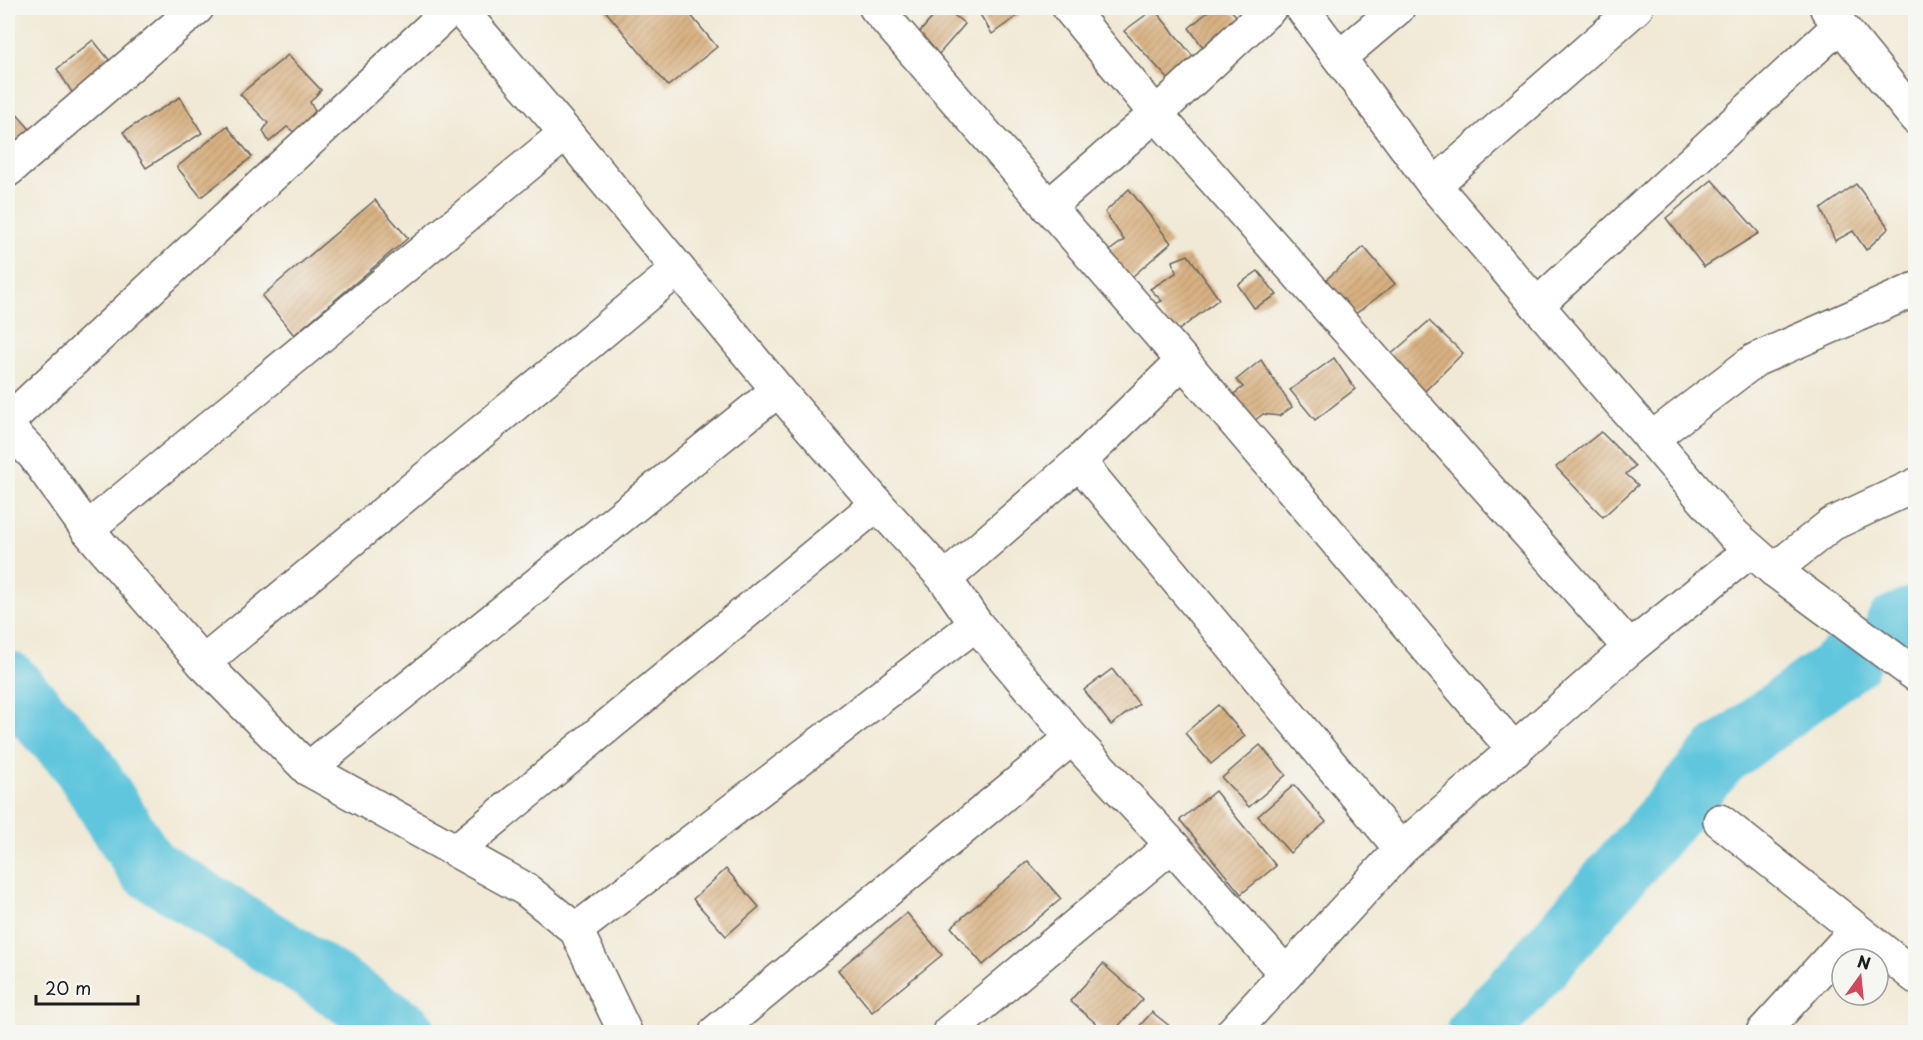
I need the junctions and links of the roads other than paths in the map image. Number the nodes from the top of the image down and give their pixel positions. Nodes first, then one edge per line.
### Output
1 (197, 8) edge
2 (452, 8) edge
3 (459, 8) edge
4 (876, 8) edge
5 (1069, 8) edge
6 (1270, 8) edge
7 (1302, 8) edge
8 (1398, 8) edge
9 (1635, 8) edge
10 (1833, 16) edge
11 (1340, 57) junction
12 (1156, 114) junction
13 (1916, 118) edge
14 (566, 133) junction
15 (8, 170) edge
16 (1434, 185) junction
17 (1048, 207) junction
18 (678, 268) junction
19 (1916, 289) edge
20 (1537, 305) junction
21 (1183, 361) junction
22 (778, 390) junction
23 (8, 421) edge
24 (8, 428) edge
25 (1651, 439) junction
26 (1079, 462) junction
27 (1916, 485) edge
28 (877, 504) junction
29 (87, 530) junction
30 (1762, 560) junction
31 (945, 579) junction
32 (976, 624) junction
33 (1630, 648) junction
34 (203, 663) junction
35 (1916, 675) edge
36 (1072, 738) junction
37 (1515, 751) junction
38 (308, 769) junction
39 (1719, 821) dead end
40 (1172, 845) junction
41 (1401, 849) junction
42 (457, 850) junction
43 (576, 930) junction
44 (1856, 930) junction
45 (1286, 974) junction
46 (1916, 977) edge
47 (626, 1032) edge
48 (716, 1032) edge
49 (950, 1032) edge
50 (1233, 1032) edge
51 (1763, 1032) edge

1 - 15 street
2 - 23 street
3 - 14 street
4 - 17 street
5 - 12 street
6 - 12 street
7 - 11 street
8 - 11 street
9 - 16 street
10 - 13 street
10 - 20 street
11 - 16 street
12 - 17 street
12 - 33 street
14 - 18 street
14 - 29 street
16 - 20 street
17 - 21 street
18 - 22 street
18 - 34 street
19 - 25 street
20 - 25 street
21 - 26 street
21 - 37 street
22 - 28 street
22 - 38 street
24 - 29 street
25 - 30 street
26 - 31 street
26 - 41 street
27 - 30 street
28 - 31 street
28 - 42 street
29 - 34 street
30 - 33 street
30 - 35 street
31 - 32 street
32 - 36 street
32 - 43 street
33 - 37 street
34 - 38 street
36 - 40 street
36 - 48 street
37 - 41 street
38 - 42 street
39 - 44 street
40 - 45 street
40 - 49 street
41 - 45 street
42 - 43 street
43 - 47 street
44 - 46 street
44 - 51 street
45 - 50 street

